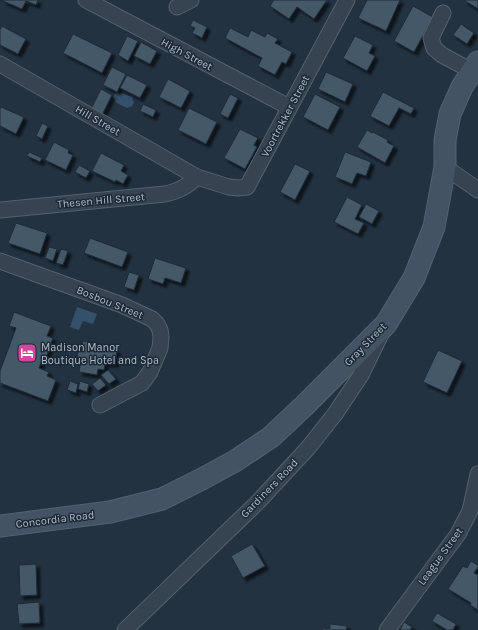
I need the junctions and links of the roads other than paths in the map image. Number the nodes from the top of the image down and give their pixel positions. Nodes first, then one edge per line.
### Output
1 (86, 0) edge
2 (347, 0) edge
3 (443, 13) dead end
4 (0, 64) edge
5 (475, 67) edge
6 (289, 107) junction
7 (445, 167) junction
8 (197, 177) junction
9 (478, 190) edge
10 (0, 210) edge
11 (0, 260) edge
12 (386, 324) junction
13 (100, 406) dead end
14 (478, 474) edge
15 (110, 512) joint
16 (0, 526) edge
17 (124, 630) edge
18 (387, 630) edge

1 - 6 street, High Street
2 - 6 street, Voortrekker Street
3 - 5 street
4 - 8 street, Hill Street
5 - 7 street, Gray Street
6 - 8 street, Voortrekker Street
7 - 9 street
7 - 12 street, Gray Street
8 - 10 street, Thesen Hill Street
11 - 13 street, Bosbou Street
12 - 15 street, Gray Street
12 - 17 street, Gardiners Road
14 - 18 street, League Street
15 - 16 street, Concordia Road

